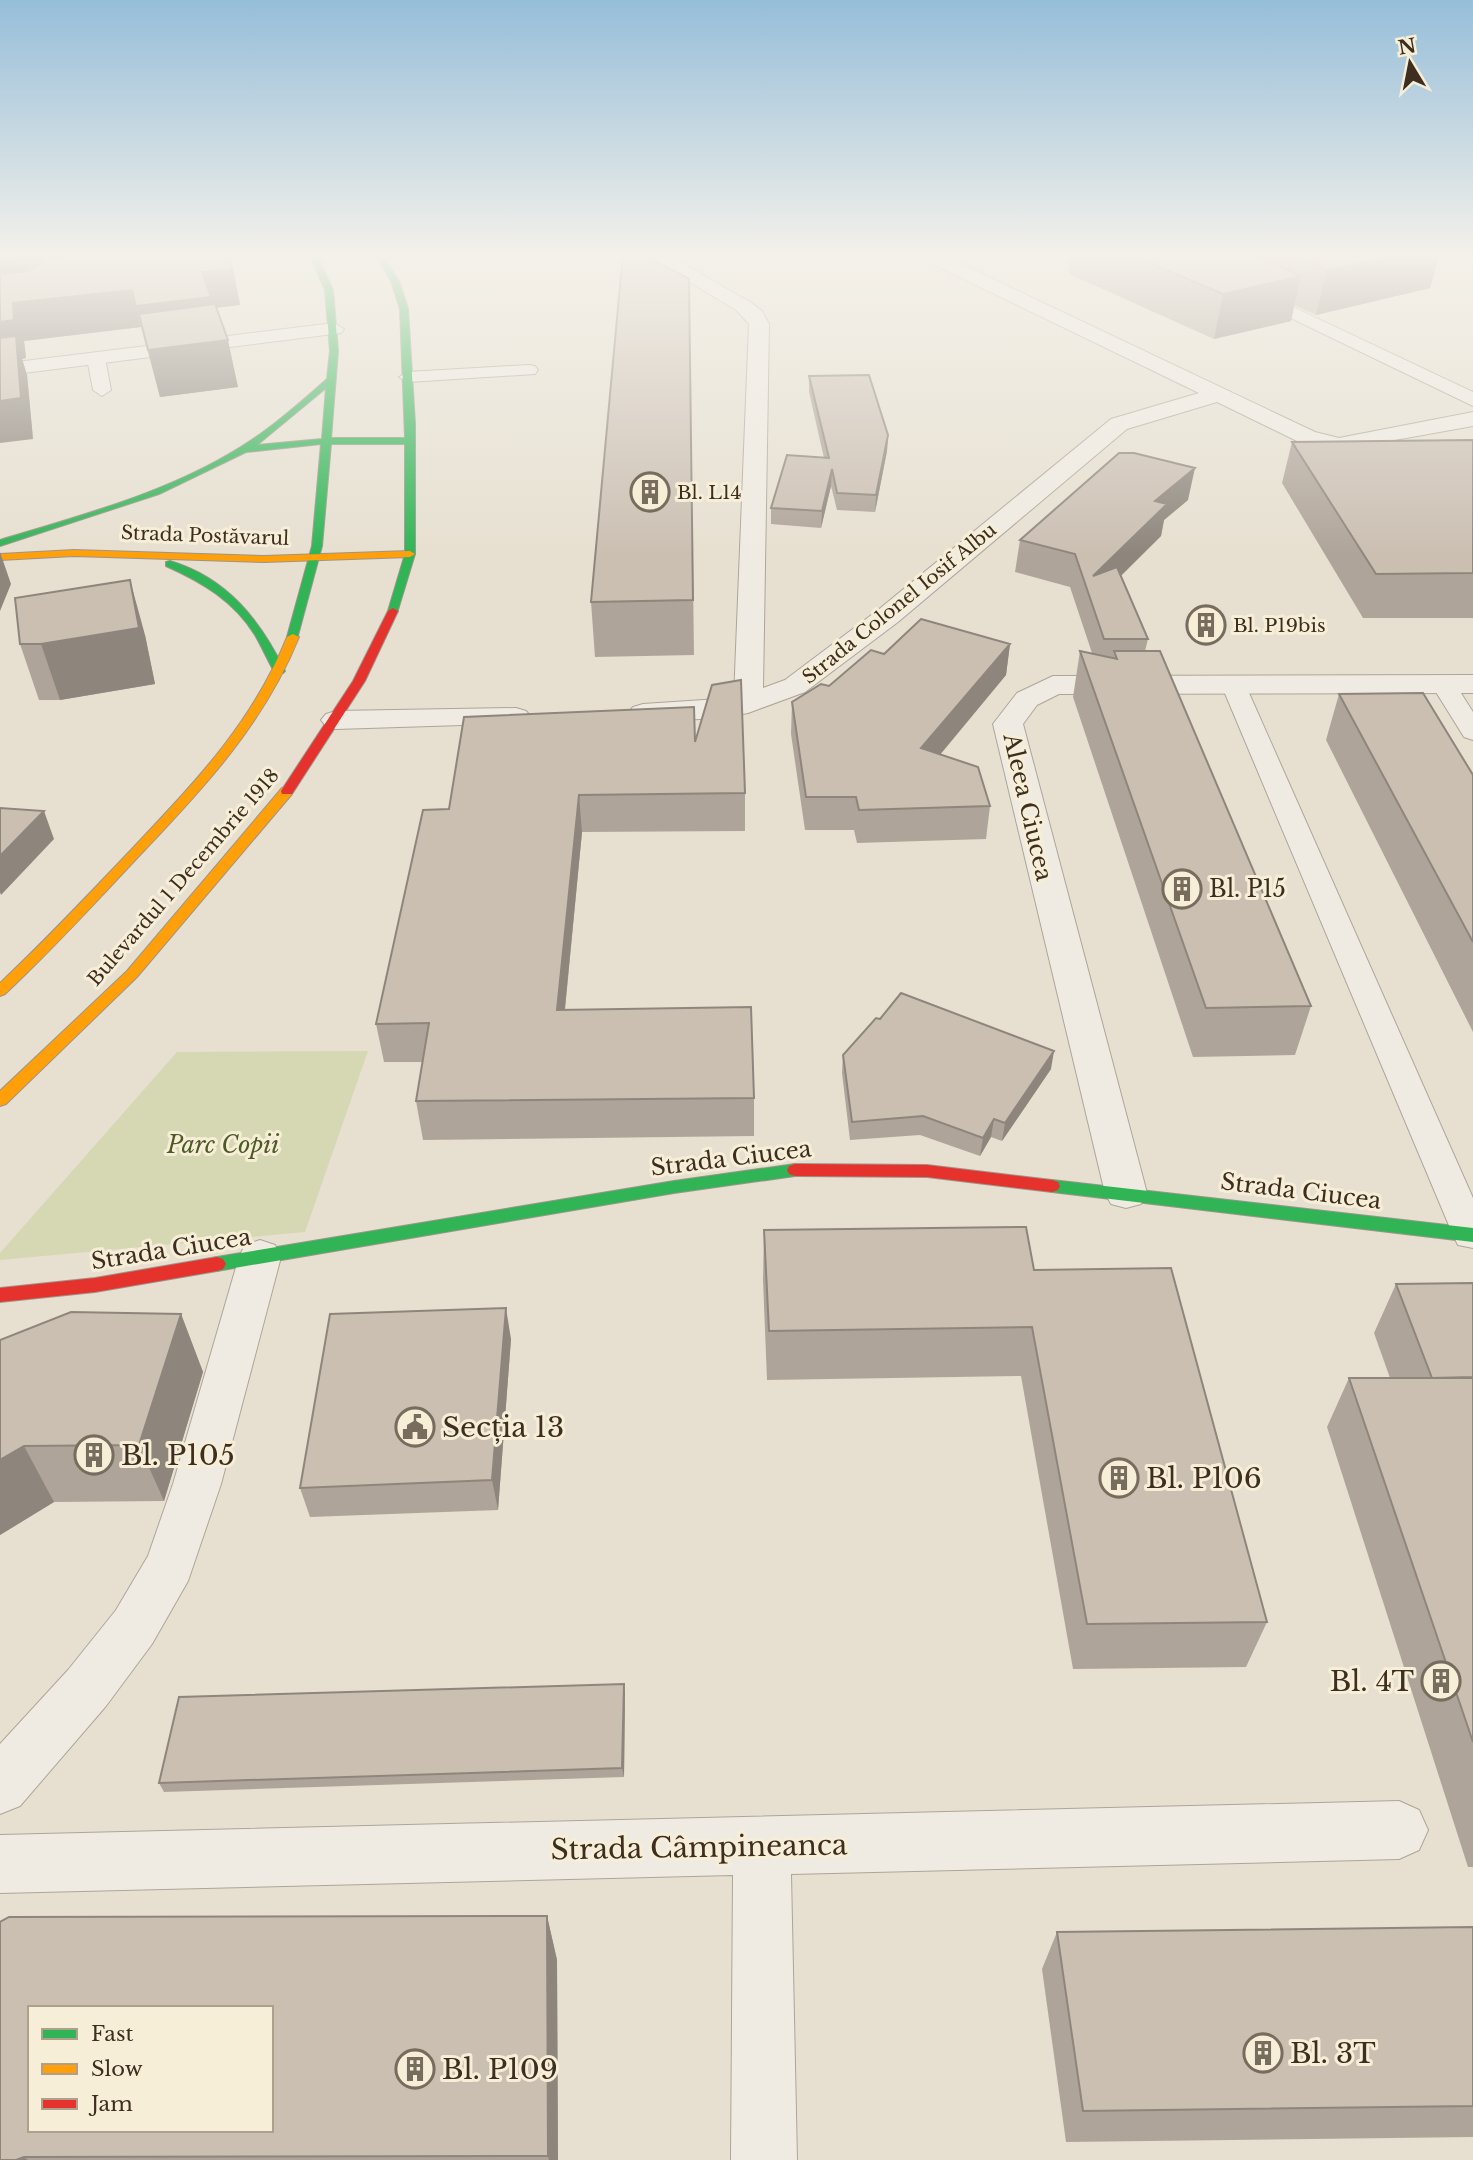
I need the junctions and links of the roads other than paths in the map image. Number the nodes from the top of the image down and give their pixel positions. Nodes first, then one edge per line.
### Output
1 (130, 354) edge
2 (333, 354) edge
3 (406, 354) edge
4 (758, 354) edge
5 (1132, 354) edge
6 (1376, 354) edge
7 (96, 358) junction
8 (0, 370) edge
9 (529, 370) dead end
10 (408, 377) junction
11 (332, 379) junction
12 (102, 390) dead end
13 (1217, 395) junction
14 (1473, 400) edge
15 (1473, 419) edge
16 (328, 441) junction
17 (410, 441) junction
18 (1331, 445) junction
19 (244, 449) junction
20 (1473, 459) edge
21 (117, 504) junction
22 (119, 541) junction
23 (0, 542) edge
24 (410, 554) junction
25 (0, 557) edge
26 (314, 558) junction
27 (279, 671) junction
28 (1233, 684) junction
29 (1443, 684) junction
30 (1473, 684) edge
31 (748, 704) junction
32 (621, 713) edge
33 (540, 716) edge
34 (336, 720) junction
35 (1473, 732) edge
36 (0, 991) edge
37 (0, 1100) edge
38 (1126, 1193) junction
39 (1472, 1235) edge
40 (260, 1257) junction
41 (0, 1295) edge
42 (0, 1786) edge
43 (1399, 1830) dead end
44 (762, 1845) junction
45 (0, 1864) edge
46 (764, 2160) edge

1 - 7 street
2 - 11 main road
3 - 10 main road, Bulevardul 1 Decembrie 1918
4 - 31 street
5 - 13 street
6 - 14 street
7 - 8 street
7 - 12 lane
9 - 10 lane
10 - 17 main road, Bulevardul 1 Decembrie 1918
11 - 16 main road
11 - 19 main road, Strada Postăvarul
13 - 18 street
13 - 31 street, Strada Colonel Iosif Albu
15 - 18 street
16 - 17 main road
16 - 19 main road
16 - 26 main road
17 - 24 main road, Bulevardul 1 Decembrie 1918
18 - 20 street
19 - 21 main road, Strada Postăvarul
21 - 22 main road
21 - 23 main road, Strada Postăvarul
22 - 25 main road, Strada Postăvarul
22 - 26 main road, Strada Postăvarul
22 - 27 main road
24 - 26 main road, Strada Postăvarul
24 - 34 main road, Bulevardul 1 Decembrie 1918
26 - 27 main road
27 - 36 main road
28 - 29 street, Aleea Ciucea
28 - 38 street, Aleea Ciucea
28 - 39 lane
29 - 30 street, Aleea Ciucea
29 - 35 lane
31 - 32 street, Strada Colonel Iosif Albu
33 - 34 street
34 - 37 main road, Bulevardul 1 Decembrie 1918
38 - 39 main road, Strada Ciucea
38 - 40 main road, Strada Ciucea
40 - 41 main road, Strada Ciucea
40 - 42 street
43 - 44 street, Strada Câmpineanca
44 - 45 street, Strada Câmpineanca
44 - 46 street

